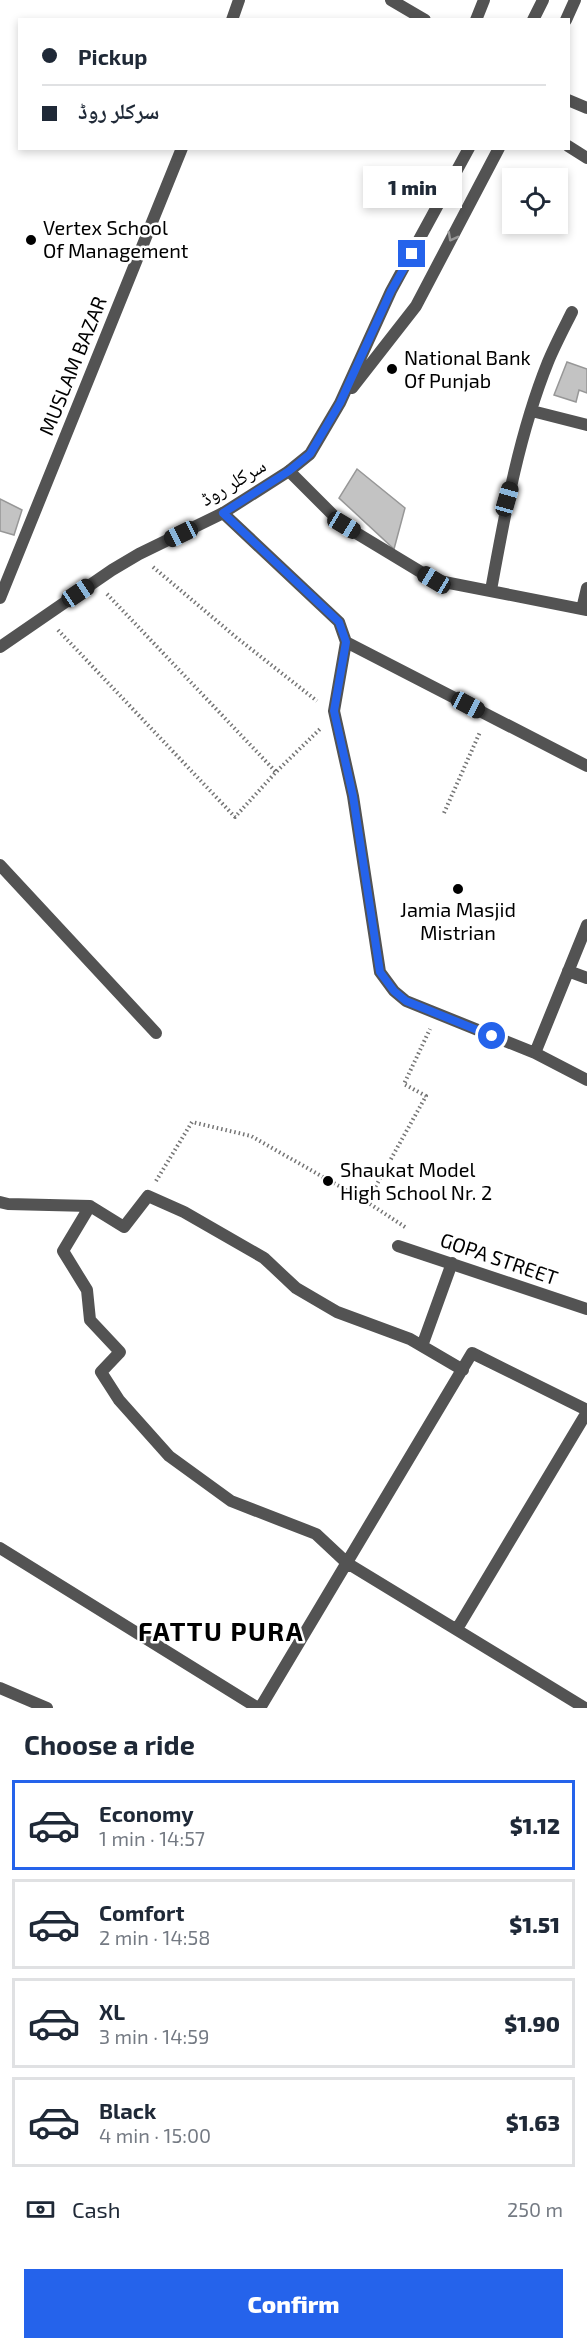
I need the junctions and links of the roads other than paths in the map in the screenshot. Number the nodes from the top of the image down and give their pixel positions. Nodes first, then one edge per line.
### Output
1 (239, 0) edge
2 (391, 0) edge
3 (484, 0) edge
4 (543, 0) edge
5 (575, 0) edge
6 (233, 18) edge
7 (422, 18) edge
8 (477, 18) edge
9 (534, 18) edge
10 (567, 18) edge
11 (570, 101) edge
12 (587, 108) edge
13 (570, 147) edge
14 (181, 150) edge
15 (468, 150) edge
16 (498, 150) edge
17 (587, 158) edge
18 (572, 312) dead end
19 (340, 403) junction
20 (532, 411) junction
21 (587, 425) edge
22 (289, 471) junction
23 (223, 513) junction
24 (587, 588) edge
25 (491, 590) junction
26 (0, 597) edge
27 (584, 609) edge
28 (346, 642) junction
29 (0, 647) edge
30 (587, 766) edge
31 (0, 865) edge
32 (587, 924) edge
33 (568, 971) junction
34 (587, 978) edge
35 (156, 1033) dead end
36 (535, 1053) junction
37 (587, 1080) edge
38 (0, 1202) edge
39 (90, 1206) junction
40 (398, 1246) road end
41 (452, 1263) junction
42 (587, 1309) edge
43 (422, 1346) junction
44 (463, 1370) junction
45 (587, 1411) edge
46 (0, 1548) edge
47 (347, 1563) junction
48 (457, 1629) junction
49 (0, 1688) edge
50 (47, 1708) edge
51 (259, 1708) edge
52 (585, 1708) edge

1 - 6 street
2 - 7 street
3 - 8 street
4 - 9 street
5 - 10 street
11 - 12 street
13 - 17 street
14 - 26 street, MUSLAM BAZAR
15 - 19 street, سرکلر روڈ
16 -> 19 street, سرکلر روڈ
18 - 20 street
19 - 22 street, سرکلر روڈ
20 - 21 street
20 - 25 street
22 - 23 street, سرکلر روڈ
22 - 25 street
23 - 28 street
23 - 29 street, سرکلر روڈ
24 - 27 street
25 - 27 street
28 - 30 street
28 - 36 street
31 - 35 street
32 - 33 street
33 - 34 street
33 - 36 street
36 - 37 street
38 - 39 street
39 - 43 street
39 - 47 street
40 - 41 street, GOPA STREET
41 - 42 street, GOPA STREET
41 - 43 street
43 - 44 street
44 - 45 street
44 - 47 street
45 - 48 street
46 - 51 street
47 - 48 street
47 - 51 street
48 - 52 street
49 - 50 street

